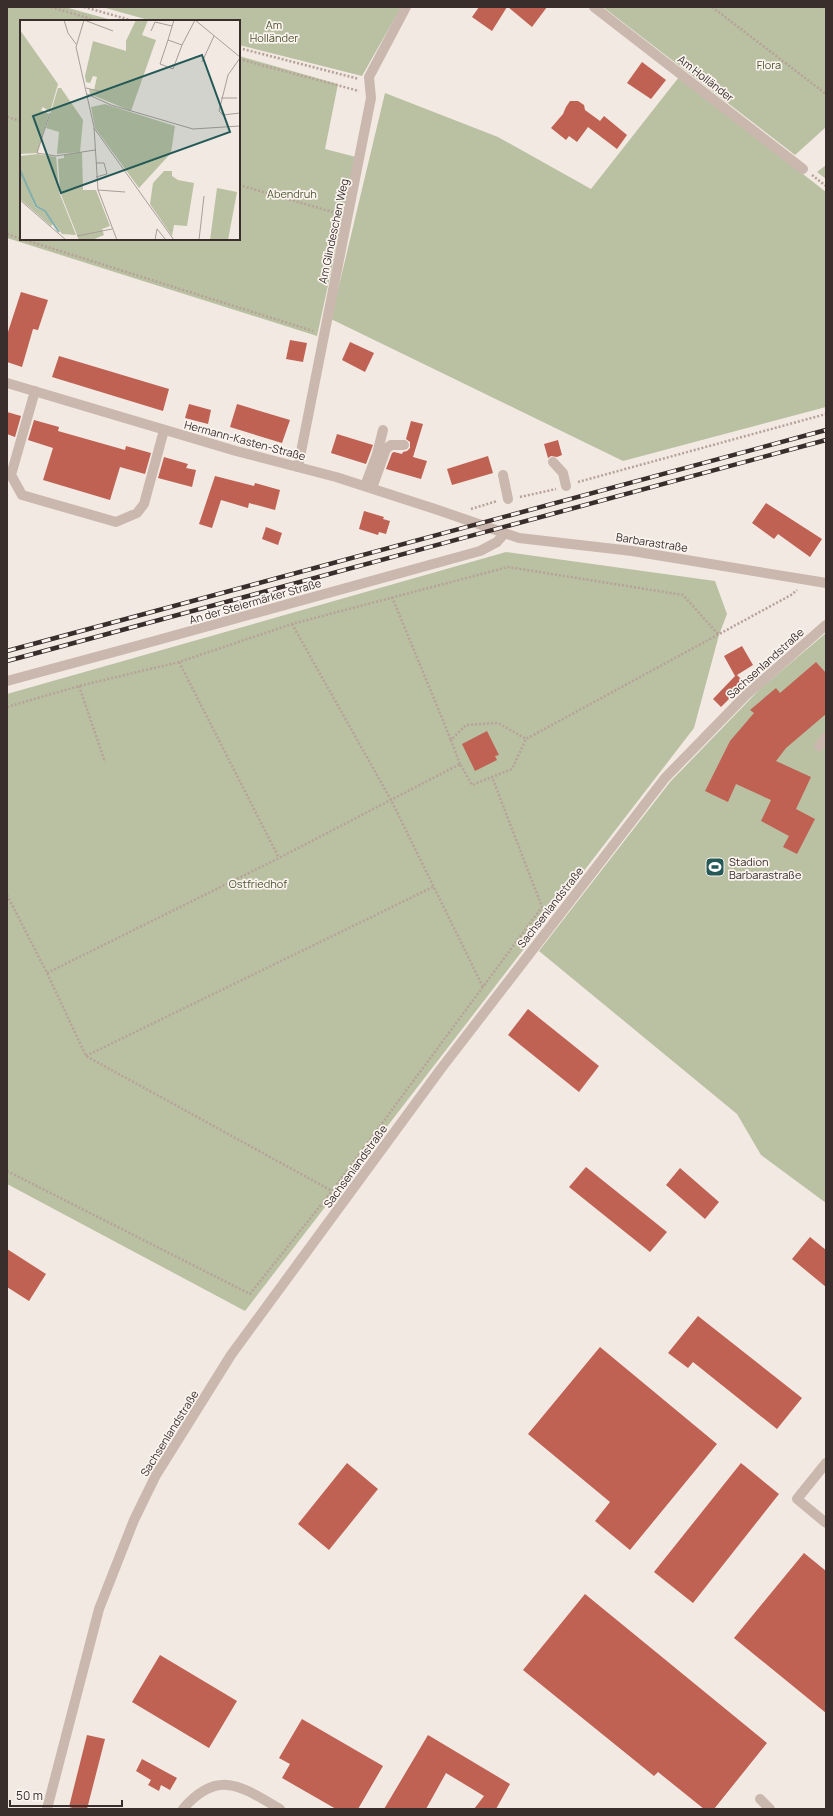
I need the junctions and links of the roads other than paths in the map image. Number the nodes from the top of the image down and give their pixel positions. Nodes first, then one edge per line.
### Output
1 (406, 7) edge
2 (594, 7) edge
3 (803, 169) road end
4 (7, 383) edge
5 (35, 391) junction
6 (164, 430) junction
7 (383, 430) dead end
8 (404, 445) dead end
9 (553, 462) dead end
10 (298, 467) junction
11 (503, 475) dead end
12 (566, 486) road end
13 (369, 487) junction
14 (508, 499) road end
15 (476, 524) joint
16 (504, 534) junction
17 (826, 583) edge
18 (826, 625) edge
19 (7, 681) edge
20 (826, 737) edge
21 (819, 746) dead end
22 (826, 1463) edge
23 (826, 1523) edge
24 (760, 1799) dead end
25 (47, 1809) edge
26 (183, 1809) edge
27 (280, 1809) edge
28 (770, 1809) edge

1 - 10 street, Am Glindeschen Weg
2 - 3 street, Am Holländer
4 - 5 street, Hermann-Kasten-Straße
5 - 6 street, Hermann-Kasten-Straße
5 - 6 street
6 - 10 street, Hermann-Kasten-Straße
7 - 13 street
8 - 13 street
9 - 12 street
10 - 13 street, Hermann-Kasten-Straße
11 - 14 street
13 - 15 street, Hermann-Kasten-Straße
15 - 16 street, Barbarastraße
16 - 17 street, Barbarastraße
16 - 19 street, An der Steiermärker Straße
18 - 25 street, Sachsenlandstraße
20 - 21 street
22 - 23 street
24 - 28 street
26 - 27 street

